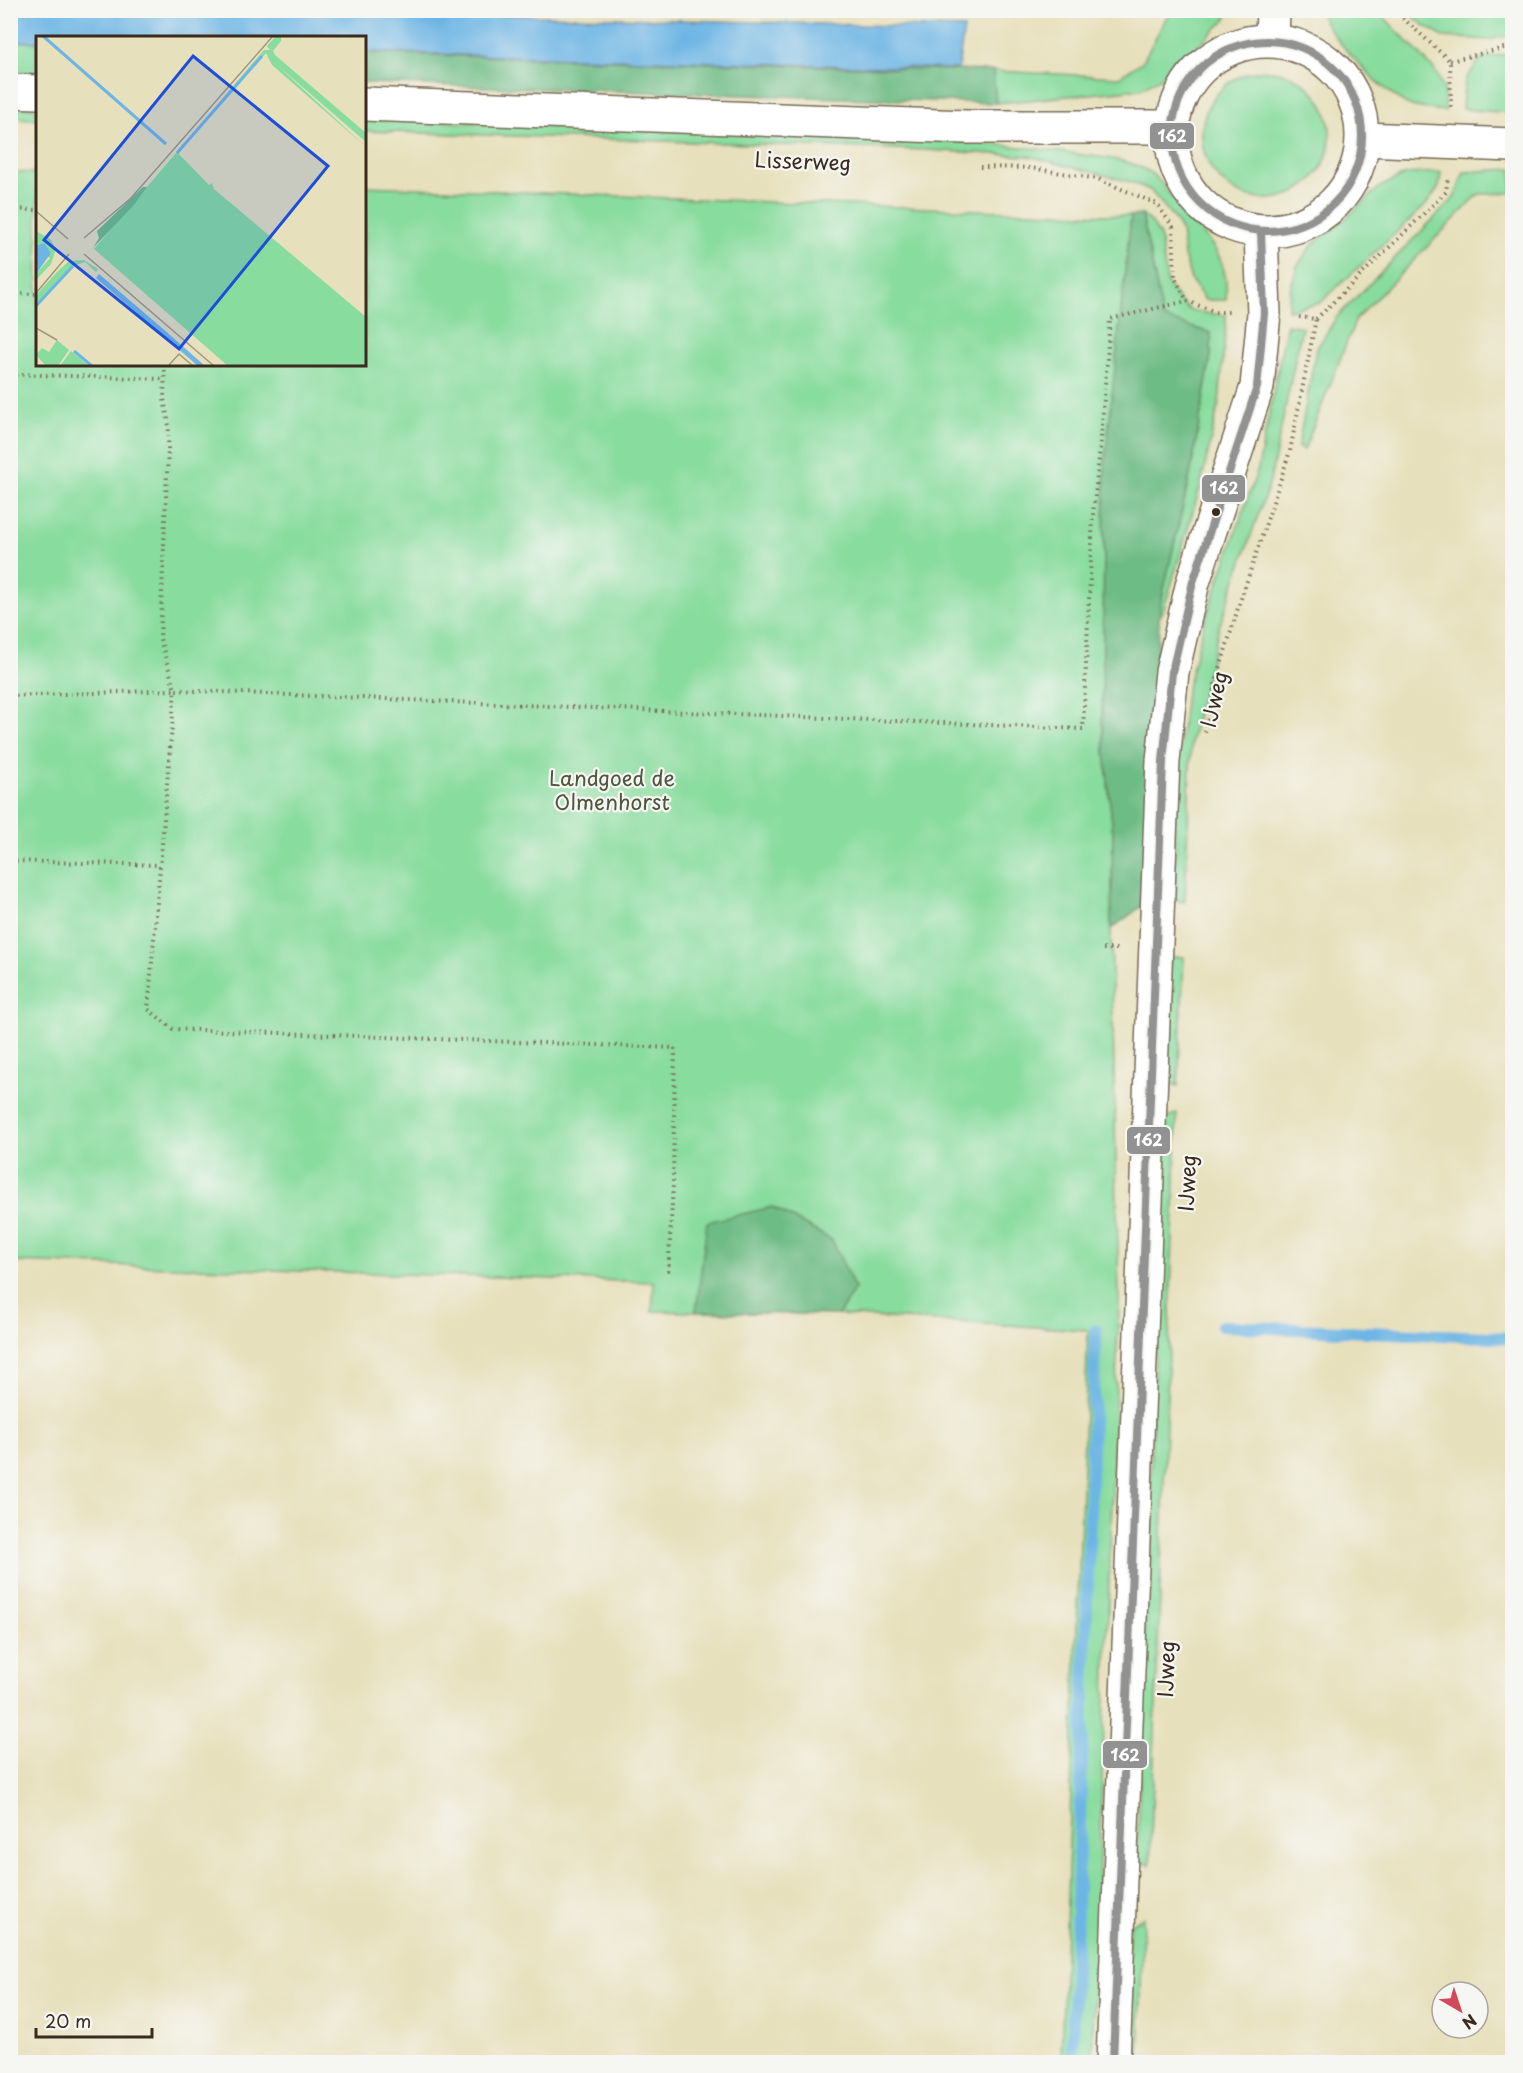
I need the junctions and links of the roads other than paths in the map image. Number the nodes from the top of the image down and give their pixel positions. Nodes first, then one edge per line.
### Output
1 (1272, 25) edge
2 (10, 91) edge
3 (36, 92) edge
4 (366, 104) edge
5 (1172, 127) junction
6 (1364, 139) junction
7 (1512, 145) edge
8 (1261, 232) junction
9 (1113, 2062) edge

1 - 5 street
1 - 6 street
2 - 3 street
4 - 5 street, Lisserweg
5 - 8 street
6 - 7 street
6 - 8 street
8 - 9 street, IJweg

